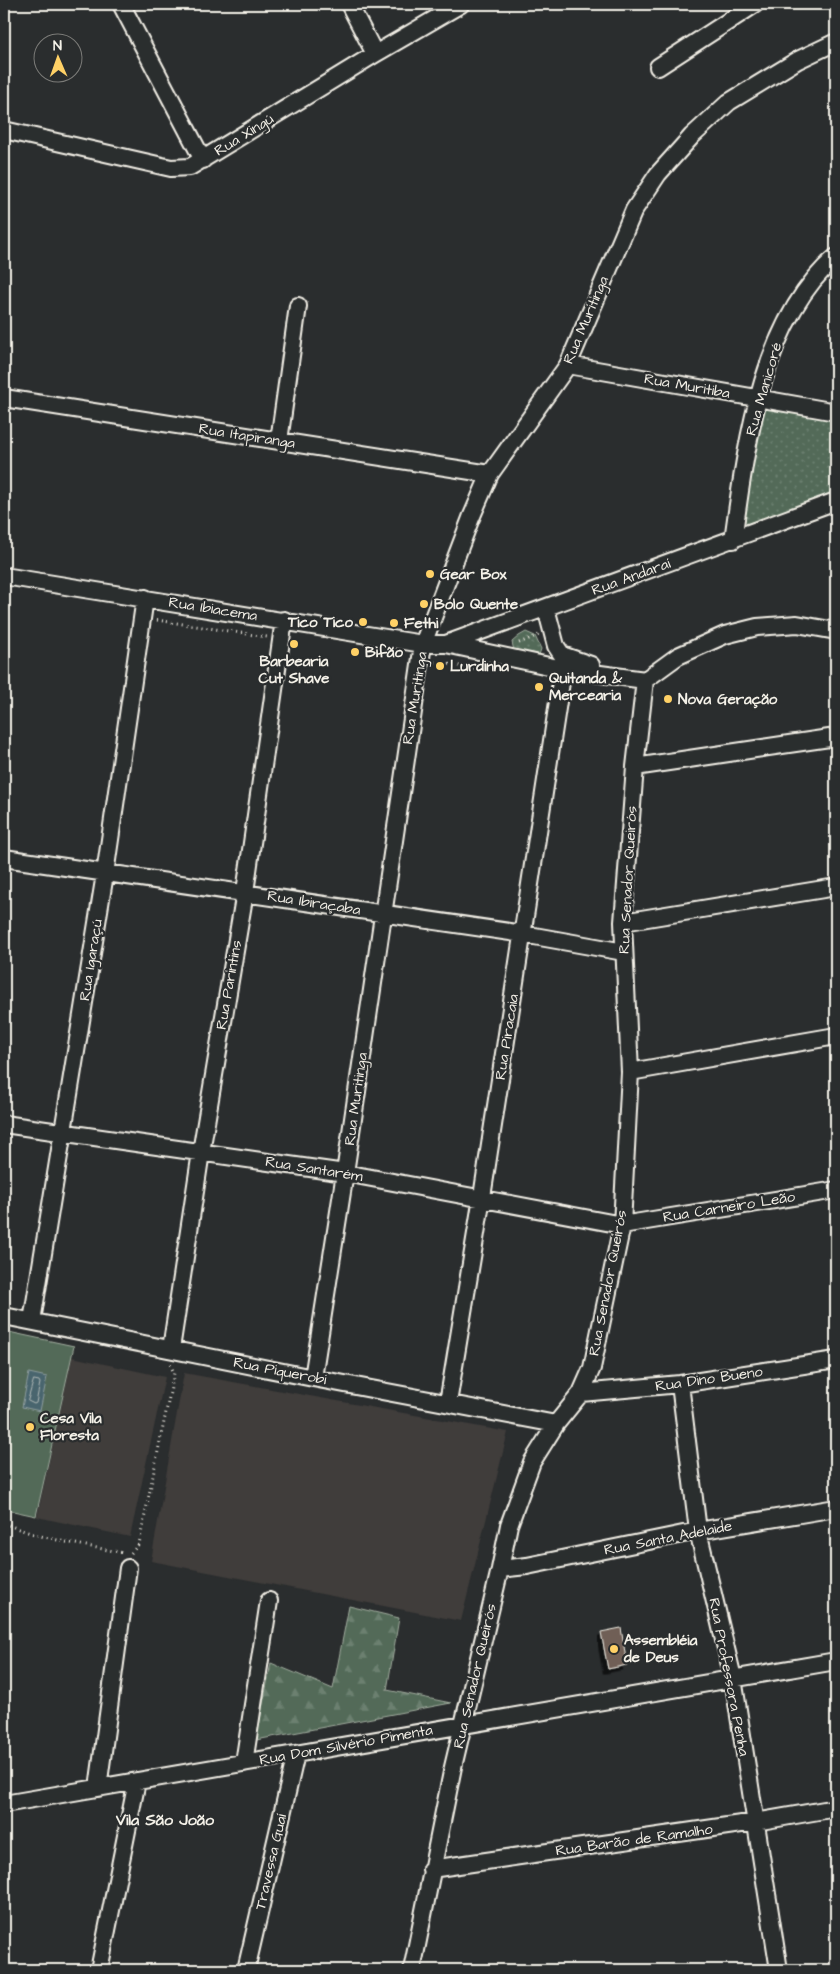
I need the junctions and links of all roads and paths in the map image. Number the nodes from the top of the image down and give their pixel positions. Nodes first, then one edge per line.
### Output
1 (121, 4) edge
2 (349, 4) edge
3 (461, 4) edge
4 (755, 4) edge
5 (836, 42) edge
6 (375, 54) junction
7 (658, 67) dead end
8 (4, 130) edge
9 (203, 160) junction
10 (836, 257) edge
11 (298, 306) dead end
12 (568, 365) junction
13 (4, 398) edge
14 (758, 399) junction
15 (836, 412) edge
16 (279, 441) junction
17 (490, 474) junction
18 (836, 501) edge
19 (733, 540) junction
20 (4, 576) edge
21 (145, 598) junction
22 (546, 608) junction
23 (284, 620) junction
24 (836, 630) edge
25 (423, 644) junction
26 (446, 644) junction
27 (563, 670) junction
28 (604, 675) junction
29 (645, 680) junction
30 (836, 737) edge
31 (635, 767) junction
32 (4, 858) edge
33 (105, 874) junction
34 (836, 887) edge
35 (245, 892) junction
36 (383, 914) junction
37 (623, 922) junction
38 (522, 934) junction
39 (624, 952) junction
40 (836, 1036) edge
41 (630, 1072) junction
42 (4, 1124) edge
43 (63, 1132) junction
44 (201, 1152) junction
45 (346, 1173) junction
46 (836, 1190) edge
47 (482, 1197) junction
48 (622, 1224) junction
49 (4, 1316) edge
50 (32, 1321) junction
51 (171, 1349) junction
52 (836, 1360) edge
53 (313, 1378) junction
54 (680, 1384) junction
55 (581, 1393) junction
56 (448, 1403) junction
57 (556, 1424) junction
58 (836, 1508) edge
59 (4, 1524) edge
60 (698, 1531) junction
61 (129, 1561) junction
62 (500, 1569) junction
63 (268, 1601) dead end
64 (836, 1661) edge
65 (733, 1678) junction
66 (462, 1725) junction
67 (296, 1754) junction
68 (244, 1763) junction
69 (137, 1781) junction
70 (98, 1788) junction
71 (4, 1804) edge
72 (836, 1808) edge
73 (755, 1822) junction
74 (431, 1869) junction
75 (99, 1970) edge
76 (246, 1970) edge
77 (412, 1970) edge
78 (779, 1970) edge

1 - 9 street
2 - 6 street
3 - 6 street, Rua Xingú
4 - 7 street
5 - 12 street, Rua Muritinga
6 - 9 street, Rua Xingú
8 - 9 street, Rua Xingú
10 - 14 street, Rua Manicoré
11 - 16 street
12 - 14 street, Rua Muritiba
12 - 17 street, Rua Muritinga
13 - 16 street, Rua Itapiranga
14 - 15 street, Rua Muritiba
14 - 19 street, Rua Manicoré
16 - 17 street, Rua Itapiranga
17 - 25 street, Rua Muritinga
18 - 19 street, Rua Andaraí
19 - 22 street, Rua Andaraí
20 - 21 street, Rua Ibiacema
21 - 23 street, Rua Ibiacema
21 - 33 street, Rua Igaraçú
22 - 26 street, Rua Andaraí
22 - 28 street
23 - 25 street, Rua Ibiacema
23 - 35 street, Rua Parintins
24 - 29 street
25 - 26 street, Rua Andaraí
25 - 36 street, Rua Muritinga
26 - 27 street
27 - 28 street
27 - 38 street, Rua Piracaia
28 - 29 street
29 - 31 street, Rua Senador Queirós
30 - 31 street
31 - 37 street, Rua Senador Queirós
32 - 33 street, Rua Ibiraçaba
33 - 35 street, Rua Ibiraçaba
33 - 43 street, Rua Igaraçú
34 - 37 street
35 - 36 street, Rua Ibiraçaba
35 - 44 street, Rua Parintins
36 - 38 street, Rua Ibiraçaba
36 - 45 street, Rua Muritinga
37 - 39 street, Rua Senador Queirós
38 - 39 street, Rua Ibiraçaba
38 - 47 street, Rua Piracaia
39 - 41 street, Rua Senador Queirós
40 - 41 street
41 - 48 street, Rua Senador Queirós
42 - 43 street, Rua Santarém
43 - 44 street, Rua Santarém
43 - 50 street, Rua Igaraçú
44 - 45 street, Rua Santarém
44 - 51 street, Rua Parintins
45 - 47 street, Rua Santarém
45 - 53 street, Rua Muritinga
46 - 48 street, Rua Carneiro Leão
47 - 48 street, Rua Santarém
47 - 56 street, Rua Piracaia
48 - 55 street, Rua Senador Queirós
49 - 50 street, Rua Piquerobi
50 - 51 street, Rua Piquerobi
51 - 53 street, Rua Piquerobi
51 - 61 path
52 - 54 street, Rua Dino Bueno
53 - 56 street, Rua Piquerobi
54 - 55 street, Rua Dino Bueno
54 - 60 street, Rua Professora Penha
55 - 57 street, Rua Senador Queirós
56 - 57 street, Rua Piquerobi
57 - 62 street, Rua Senador Queirós
58 - 60 street, Rua Santa Adelaide
59 - 61 path
60 - 62 street, Rua Santa Adelaide
60 - 65 street, Rua Professora Penha
61 - 70 street
62 - 66 street, Rua Senador Queirós
63 - 68 street
64 - 65 street, Rua Dom Silvério Pimenta
65 - 66 street, Rua Dom Silvério Pimenta
65 - 73 street, Rua Professora Penha
66 - 67 street, Rua Dom Silvério Pimenta
66 - 74 street, Rua Senador Queirós
67 - 68 street, Rua Dom Silvério Pimenta
67 - 76 street, Travessa Guaí
68 - 69 street, Rua Dom Silvério Pimenta
69 - 70 street, Rua Dom Silvério Pimenta
69 - 75 street
70 - 71 street, Rua Dom Silvério Pimenta
72 - 73 street, Rua Barão de Ramalho
73 - 74 street, Rua Barão de Ramalho
73 - 78 street, Rua Professora Penha
74 - 77 street, Rua Senador Queirós

